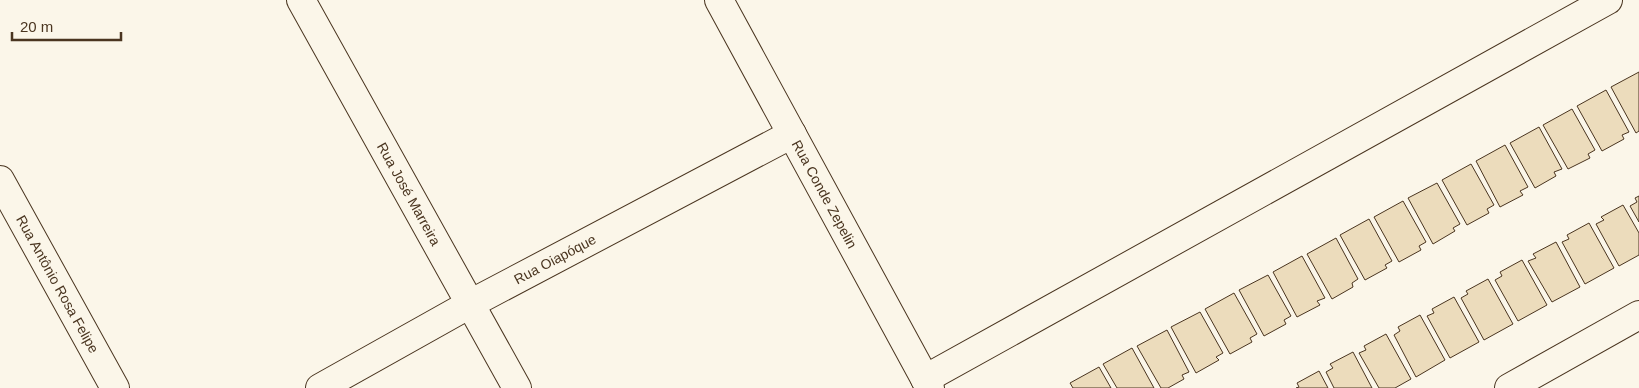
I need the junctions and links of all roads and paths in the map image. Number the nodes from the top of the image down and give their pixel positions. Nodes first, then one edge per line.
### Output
1 (301, 0) edge
2 (719, 0) edge
3 (1608, 0) edge
4 (792, 134) junction
5 (0, 180) edge
6 (470, 304) junction
7 (1639, 315) edge
8 (928, 384) edge
9 (115, 388) edge
10 (320, 388) edge
11 (517, 388) edge
12 (1510, 388) edge

1 - 6 street, Rua José Marreira
2 - 4 street, Rua Conde Zepelin
3 - 8 street
4 - 6 street, Rua Oiapóque
4 - 8 street, Rua Conde Zepelin
5 - 9 street, Rua Antônio Rosa Felipe
6 - 10 street, Rua Oiapóque
6 - 11 street, Rua José Marreira
7 - 12 street

